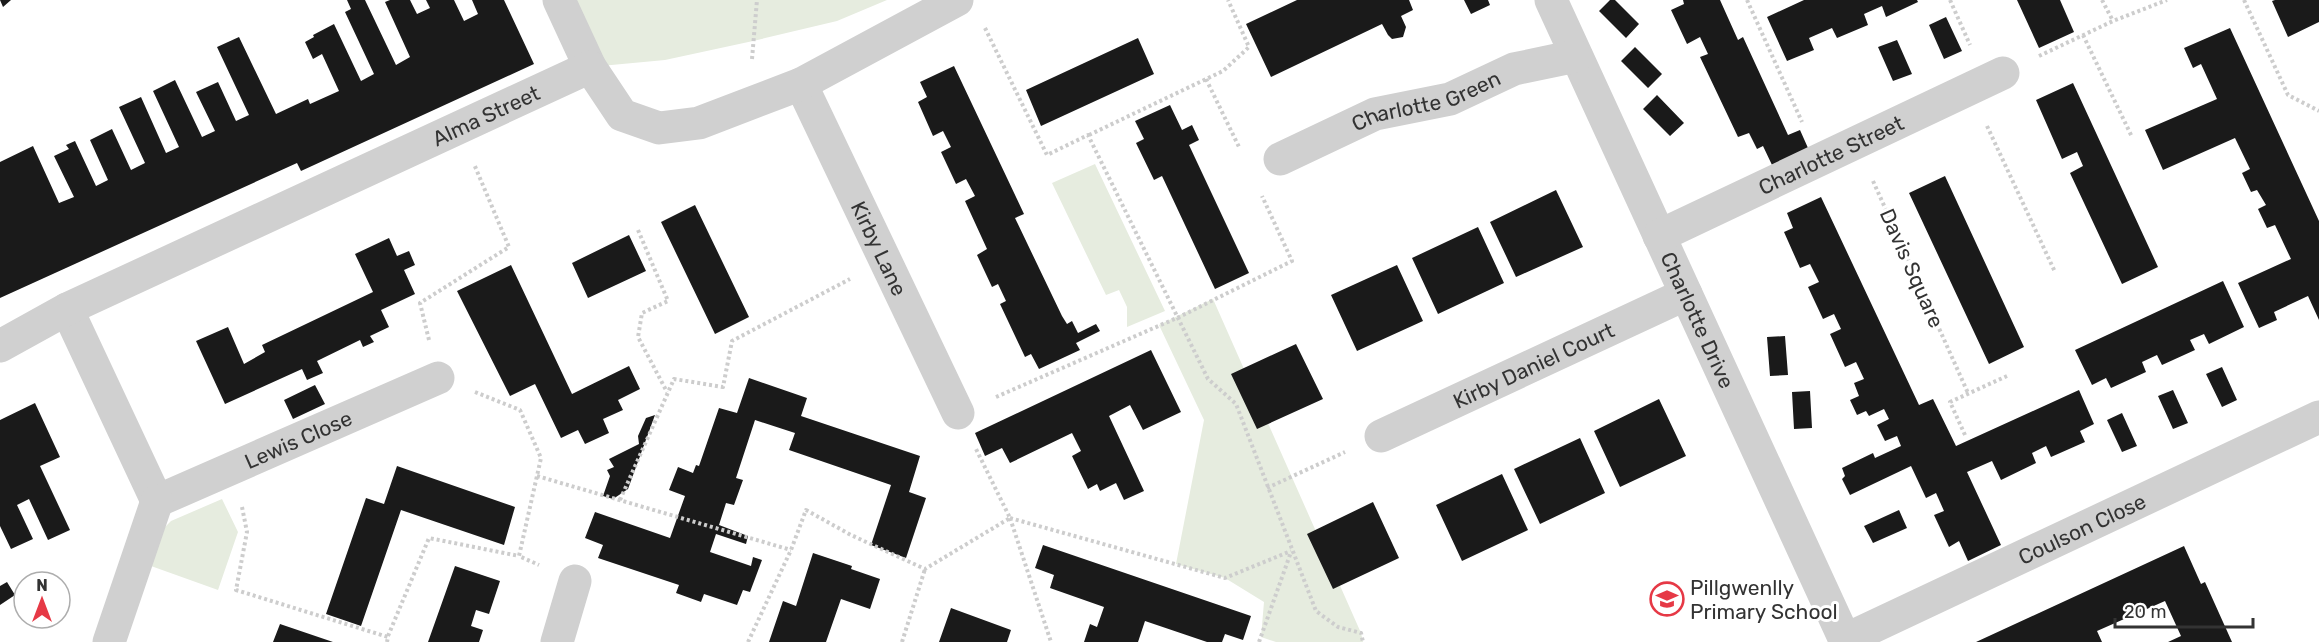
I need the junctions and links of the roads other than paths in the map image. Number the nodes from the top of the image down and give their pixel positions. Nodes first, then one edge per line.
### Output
1 (559, 0) edge
2 (957, 0) edge
3 (1551, 0) edge
4 (1576, 56) junction
5 (590, 67) junction
6 (2003, 73) road end
7 (801, 84) junction
8 (1280, 159) dead end
9 (1659, 236) junction
10 (1686, 294) junction
11 (67, 309) junction
12 (0, 346) edge
13 (438, 378) road end
14 (958, 413) road end
15 (2319, 417) edge
16 (1381, 436) road end
17 (157, 501) junction
18 (575, 581) road end
19 (1845, 640) joint
20 (109, 642) edge
21 (556, 642) edge

1 - 5 street
2 - 7 street
3 - 4 street, Charlotte Drive
4 - 8 street, Charlotte Green
4 - 9 street, Charlotte Drive
5 - 7 street
5 - 11 street, Alma Street
6 - 9 street, Charlotte Street
7 - 14 street, Kirby Lane
9 - 10 street, Charlotte Drive
10 - 16 street, Kirby Daniel Court
10 - 19 street, Charlotte Drive
11 - 12 street, Alma Street
11 - 17 street
13 - 17 street, Lewis Close
15 - 19 street, Coulson Close
17 - 20 street
18 - 21 street

